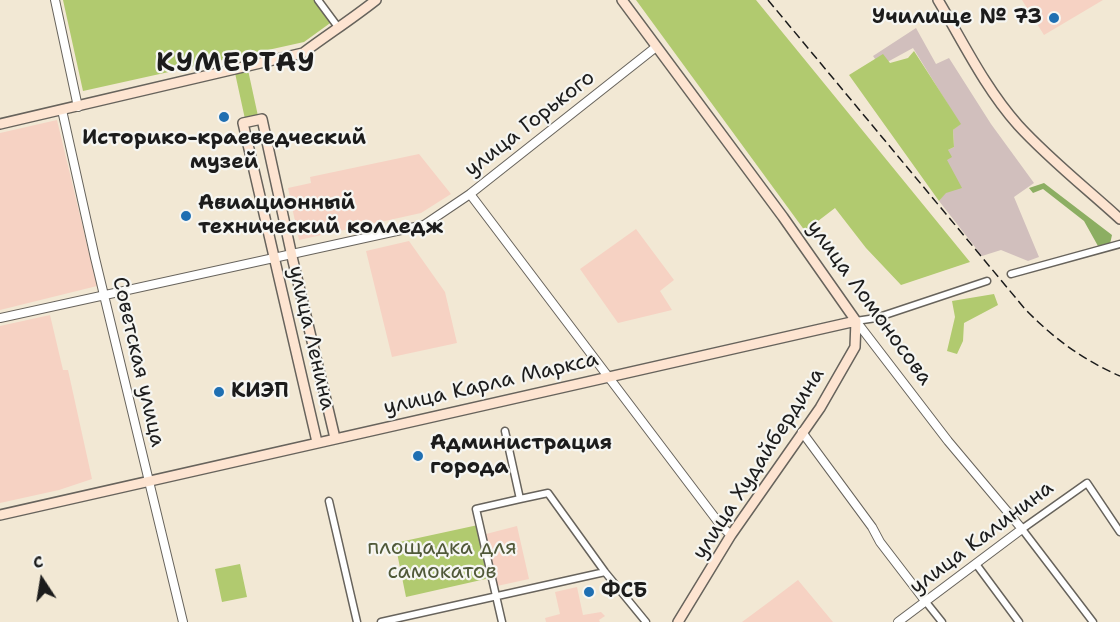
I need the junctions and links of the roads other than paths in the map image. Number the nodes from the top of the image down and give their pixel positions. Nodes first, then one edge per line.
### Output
1 (55, 0) edge
2 (318, 0) edge
3 (376, 0) edge
4 (622, 0) edge
5 (938, 0) edge
6 (338, 27) junction
7 (656, 47) junction
8 (78, 107) junction
9 (62, 110) junction
10 (0, 124) edge
11 (470, 194) junction
12 (1120, 219) edge
13 (1120, 244) edge
14 (291, 254) junction
15 (274, 258) junction
16 (1011, 274) dead end
17 (987, 282) dead end
18 (105, 296) junction
19 (0, 318) edge
20 (856, 321) junction
21 (608, 376) junction
22 (505, 431) dead end
23 (802, 432) junction
24 (335, 438) junction
25 (317, 442) junction
26 (148, 482) junction
27 (519, 499) junction
28 (328, 501) dead end
29 (0, 515) edge
30 (1022, 529) junction
31 (1120, 532) edge
32 (731, 535) junction
33 (976, 564) junction
34 (605, 572) junction
35 (496, 596) junction
36 (926, 602) junction
37 (183, 622) edge
38 (357, 622) edge
39 (381, 622) edge
40 (502, 622) edge
41 (646, 622) edge
42 (678, 622) edge
43 (898, 622) edge
44 (942, 622) edge
45 (1019, 622) edge
46 (1093, 622) edge

1 - 8 street
2 - 6 street
3 - 6 main road
4 - 7 main road, улица Ломоносова
5 - 12 main road
6 - 8 main road
7 - 11 street, улица Горького
7 - 20 main road, улица Ломоносова
8 - 9 main road
9 - 10 main road
9 - 18 street, Советская улица
11 - 14 street, улица Горького
11 - 21 street
13 - 16 street
14 - 15 street, улица Горького
14 - 15 main road, улица Ленина
14 - 24 main road, улица Ленина
15 - 18 street, улица Горького
15 - 25 main road, улица Ленина
17 - 20 street, улица Карла Маркса
18 - 19 street, улица Горького
18 - 26 street, Советская улица
20 - 21 main road, улица Карла Маркса
20 - 23 main road, улица Худайбердина
20 - 30 street, улица Ломоносова
21 - 24 main road, улица Карла Маркса
21 - 32 street
22 - 27 street
23 - 32 main road, улица Худайбердина
23 - 36 street
24 - 25 main road, улица Карла Маркса
25 - 26 main road, улица Карла Маркса
26 - 29 main road, улица Карла Маркса
26 - 37 street, Советская улица
27 - 34 street
27 - 35 street
28 - 38 street
30 - 31 street, улица Калинина
30 - 33 street, улица Калинина
30 - 46 street, улица Ломоносова
32 - 42 main road, улица Худайбердина
33 - 36 street, улица Калинина
33 - 45 street
34 - 35 street
34 - 41 street
35 - 39 street
35 - 40 street
36 - 43 street, улица Калинина
36 - 44 street

